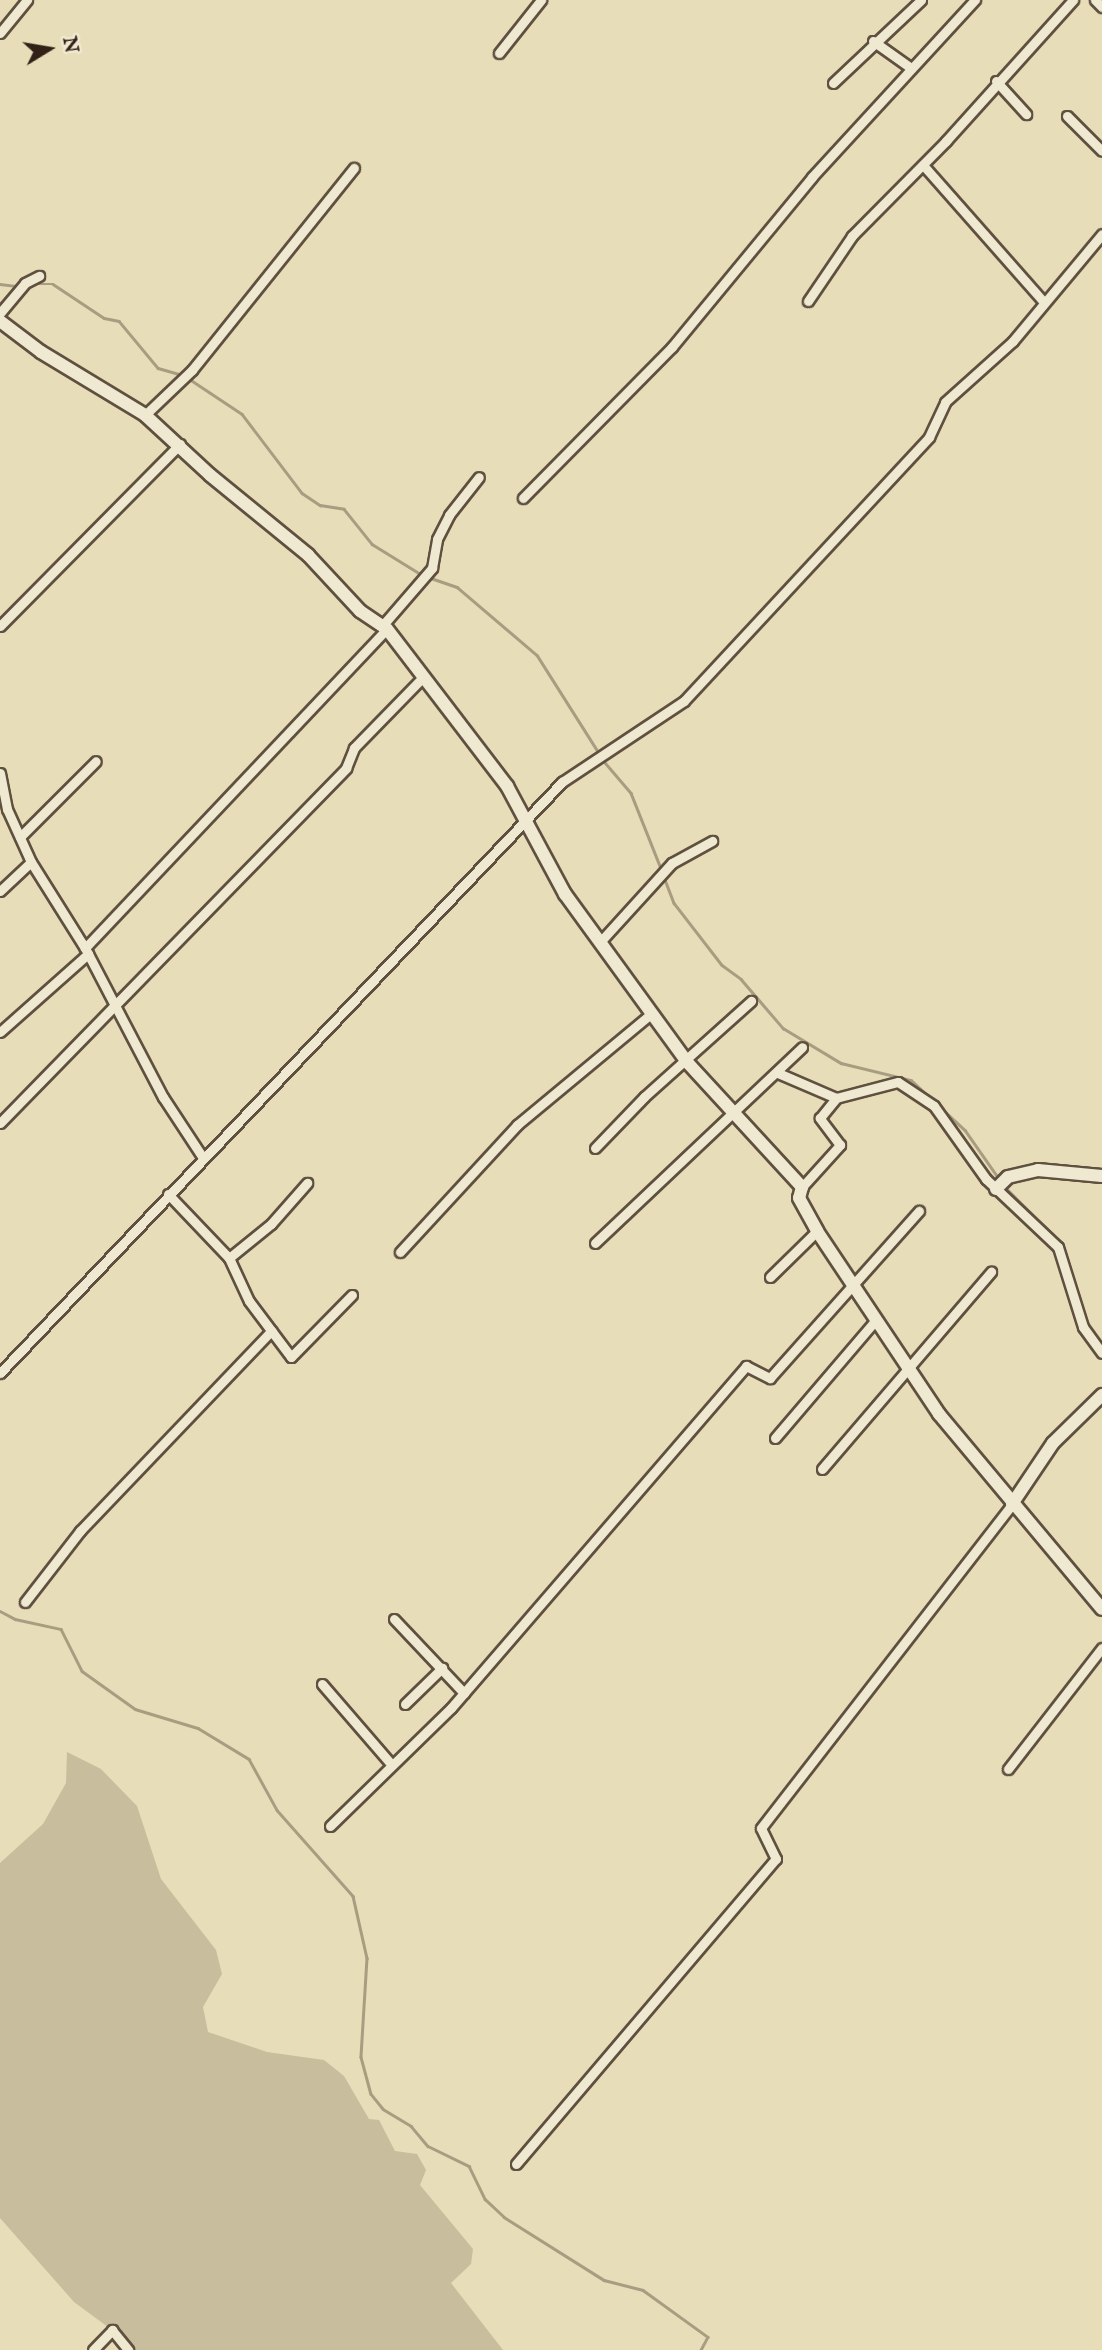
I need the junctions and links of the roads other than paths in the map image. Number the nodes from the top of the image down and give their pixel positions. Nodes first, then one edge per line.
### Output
1 (27, 0) edge
2 (541, 0) edge
3 (920, 0) edge
4 (975, 0) edge
5 (1073, 0) edge
6 (1096, 0) edge
7 (1102, 7) edge
8 (0, 33) edge
9 (873, 41) junction
10 (499, 53) dead end
11 (911, 68) junction
12 (996, 81) junction
13 (832, 83) dead end
14 (1026, 114) dead end
15 (1067, 116) dead end
16 (1102, 151) edge
17 (923, 164) junction
18 (354, 168) dead end
19 (1102, 234) edge
20 (39, 276) dead end
21 (808, 301) dead end
22 (1042, 301) junction
23 (0, 313) edge
24 (0, 321) edge
25 (145, 415) junction
26 (180, 444) junction
27 (479, 477) dead end
28 (523, 498) dead end
29 (0, 626) edge
30 (385, 628) junction
31 (423, 677) junction
32 (96, 761) dead end
33 (0, 773) edge
34 (4, 812) edge
35 (524, 819) junction
36 (20, 837) junction
37 (712, 841) dead end
38 (31, 862) junction
39 (0, 891) edge
40 (600, 942) junction
41 (86, 951) junction
42 (751, 1001) dead end
43 (112, 1006) junction
44 (652, 1013) junction
45 (0, 1032) edge
46 (802, 1047) dead end
47 (687, 1062) junction
48 (778, 1073) junction
49 (836, 1098) junction
50 (733, 1112) junction
51 (0, 1123) edge
52 (595, 1148) dead end
53 (204, 1158) junction
54 (1102, 1176) edge
55 (307, 1183) dead end
56 (802, 1187) junction
57 (996, 1189) junction
58 (168, 1194) junction
59 (919, 1211) dead end
60 (817, 1231) junction
61 (595, 1243) dead end
62 (400, 1252) dead end
63 (229, 1258) junction
64 (991, 1272) dead end
65 (770, 1277) dead end
66 (852, 1284) junction
67 (352, 1295) dead end
68 (875, 1321) junction
69 (271, 1331) junction
70 (1102, 1353) edge
71 (908, 1367) junction
72 (0, 1373) edge
73 (1102, 1395) edge
74 (775, 1438) dead end
75 (822, 1469) dead end
76 (1012, 1504) junction
77 (25, 1602) dead end
78 (1102, 1609) edge
79 (394, 1619) dead end
80 (1102, 1648) edge
81 (442, 1668) junction
82 (322, 1684) dead end
83 (464, 1693) junction
84 (405, 1704) dead end
85 (391, 1764) junction
86 (1008, 1769) dead end
87 (330, 1826) dead end
88 (516, 2164) dead end
89 (93, 2350) edge
90 (128, 2350) edge

1 - 8 street
2 - 10 street
3 - 9 street
4 - 11 street
5 - 12 street
6 - 7 street
9 - 11 street
9 - 13 street
11 - 28 street
12 - 14 street
12 - 17 street
15 - 16 street
17 - 21 street
17 - 22 street
18 - 25 street
19 - 22 street
20 - 23 street
22 - 35 street
24 - 25 street
25 - 26 street
26 - 29 street
26 - 30 street
27 - 30 street
30 - 31 street
30 - 41 street
31 - 35 street
31 - 43 street
32 - 36 street
33 - 34 street
34 - 36 street
35 - 40 street
35 - 53 street
36 - 38 street
37 - 40 street
38 - 39 street
38 - 41 street
40 - 44 street
41 - 43 street
41 - 45 street
42 - 47 street
43 - 51 street
43 - 53 street
44 - 47 street
44 - 62 street
46 - 48 street
47 - 50 street
47 - 52 street
48 - 49 street
48 - 50 street
49 - 56 street
49 - 57 street
50 - 56 street
50 - 61 street
53 - 58 street
54 - 57 street
55 - 63 street
56 - 60 street
57 - 70 street
58 - 63 street
58 - 72 street
59 - 66 street
60 - 65 street
60 - 66 street
63 - 69 street
64 - 71 street
66 - 68 street
66 - 83 street
67 - 69 street
68 - 71 street
68 - 74 street
69 - 77 street
71 - 75 street
71 - 76 street
73 - 76 street
76 - 78 street
76 - 88 street
79 - 81 street
80 - 86 street
81 - 83 street
81 - 84 street
82 - 85 street
83 - 85 street
85 - 87 street
89 - 90 street

